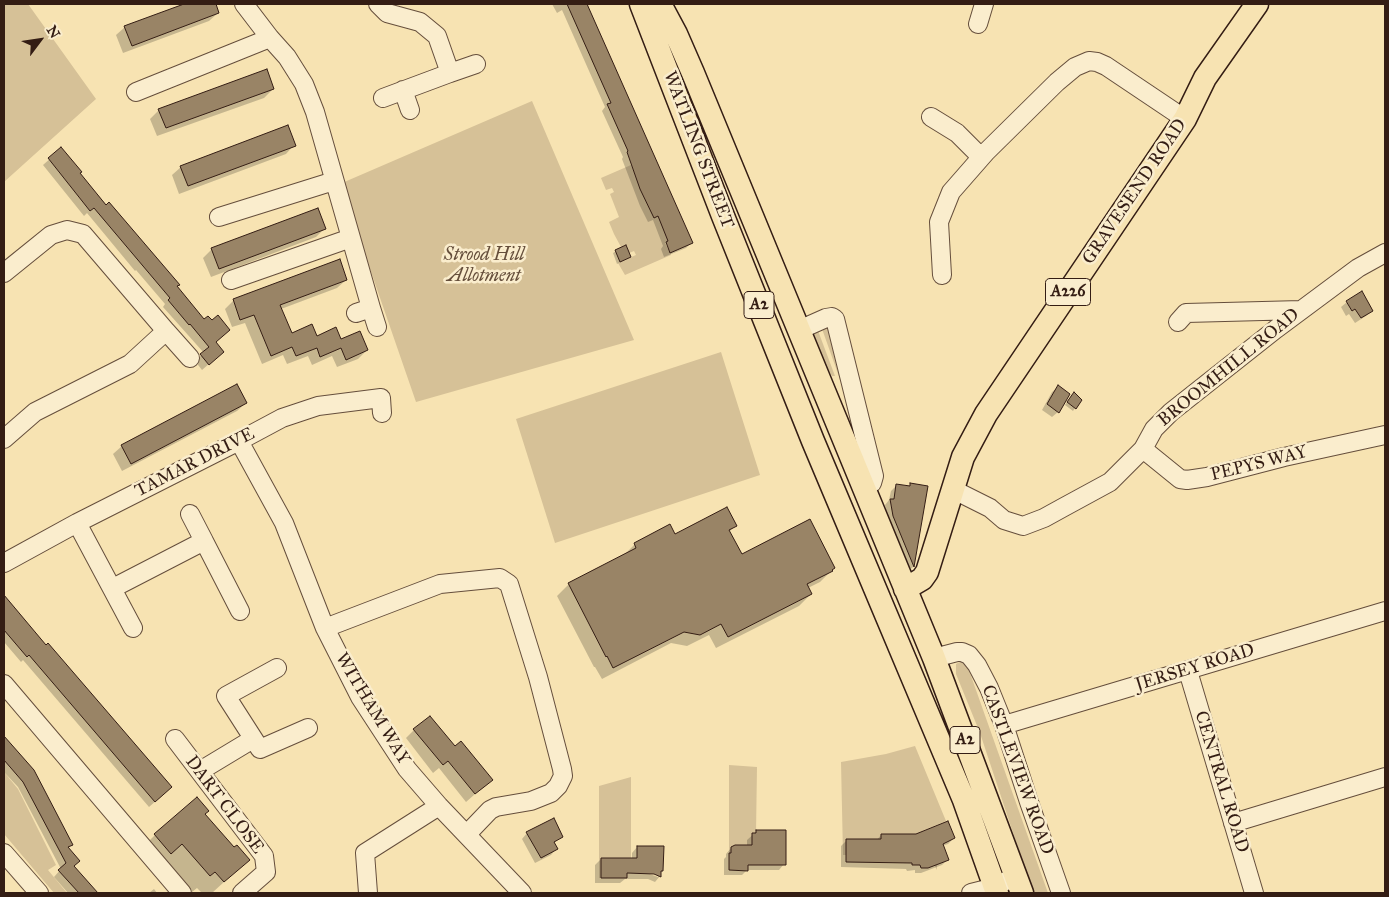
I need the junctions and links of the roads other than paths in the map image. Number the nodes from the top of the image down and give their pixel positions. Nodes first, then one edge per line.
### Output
1 (244, 4) edge
2 (378, 4) edge
3 (641, 4) edge
4 (660, 4) edge
5 (984, 4) edge
6 (1257, 4) edge
7 (978, 24) dead end
8 (270, 38) junction
9 (476, 64) dead end
10 (450, 73) junction
11 (403, 90) junction
12 (136, 92) dead end
13 (383, 98) dead end
14 (410, 110) dead end
15 (931, 117) dead end
16 (1185, 119) junction
17 (982, 157) junction
18 (736, 178) junction
19 (334, 180) junction
20 (218, 217) dead end
21 (351, 238) junction
22 (1385, 252) edge
23 (4, 273) edge
24 (942, 275) dead end
25 (231, 280) dead end
26 (756, 296) junction
27 (1301, 310) junction
28 (1178, 322) dead end
29 (377, 327) dead end
30 (799, 330) junction
31 (166, 331) junction
32 (190, 358) dead end
33 (382, 413) dead end
34 (1385, 434) edge
35 (4, 439) edge
36 (239, 441) junction
37 (1144, 449) junction
38 (833, 487) junction
39 (863, 488) junction
40 (952, 490) junction
41 (190, 514) dead end
42 (78, 522) junction
43 (204, 541) junction
44 (4, 563) edge
45 (113, 588) junction
46 (905, 589) junction
47 (240, 611) dead end
48 (1385, 611) edge
49 (133, 628) dead end
50 (326, 628) junction
51 (921, 663) junction
52 (277, 668) dead end
53 (1188, 671) junction
54 (4, 684) edge
55 (1004, 726) junction
56 (308, 728) dead end
57 (175, 739) dead end
58 (253, 739) junction
59 (972, 758) junction
60 (200, 771) junction
61 (1385, 777) edge
62 (439, 806) junction
63 (1233, 823) junction
64 (466, 834) junction
65 (4, 853) edge
66 (1018, 885) edge
67 (995, 890) edge
68 (39, 893) edge
69 (182, 893) edge
70 (242, 893) edge
71 (368, 893) edge
72 (522, 893) edge
73 (971, 893) edge
74 (1062, 893) edge
75 (1254, 893) edge

1 - 8 street
2 - 10 street
3 - 26 main road, WATLING STREET / A2
4 - 18 main road, WATLING STREET / A2
5 - 7 street
6 - 16 main road, GRAVESEND ROAD / A226
8 - 12 street
8 - 19 street
9 - 10 street
10 - 11 street
11 - 13 street
11 - 14 street
15 - 17 street
16 - 17 street
16 - 40 main road, GRAVESEND ROAD / A226
17 - 24 street
18 - 26 main road, WATLING STREET
18 - 30 main road, WATLING STREET / A2
19 - 20 street
19 - 21 street
21 - 25 street
21 - 29 street
22 - 27 street, BROOMHILL ROAD
23 - 31 street
26 - 38 main road, WATLING STREET / A2
27 - 28 street
27 - 37 street, BROOMHILL ROAD
30 - 38 main road, WATLING STREET
30 - 39 main road, WATLING STREET / A2
30 - 39 street
31 - 32 street
31 - 35 street
33 - 36 street, TAMAR DRIVE
34 - 37 street, PEPYS WAY
36 - 42 street, TAMAR DRIVE
36 - 50 street, WITHAM WAY
37 - 40 street, BROOMHILL ROAD
38 - 51 main road, WATLING STREET / A2
39 - 46 main road, WATLING STREET / A2
40 - 46 main road, GRAVESEND ROAD / A226
41 - 43 street
42 - 44 street, TAMAR DRIVE
42 - 45 street
43 - 45 street
43 - 47 street
45 - 49 street
46 - 51 main road, A2
48 - 53 street, JERSEY ROAD
50 - 62 street, WITHAM WAY
50 - 64 street
51 - 55 street, CASTLEVIEW ROAD
51 - 59 main road, A2
51 - 67 main road, A2
52 - 58 street
53 - 55 street, JERSEY ROAD
53 - 63 street, CENTRAL ROAD
54 - 69 street
55 - 74 street, CASTLEVIEW ROAD
56 - 58 street
57 - 60 street, DART CLOSE
58 - 60 street
59 - 66 main road, A2
59 - 67 main road
60 - 70 street, DART CLOSE
61 - 63 street
62 - 64 street, WITHAM WAY
62 - 71 street
63 - 75 street, CENTRAL ROAD
64 - 72 street, WITHAM WAY
65 - 68 street
66 - 67 street
67 - 73 street

